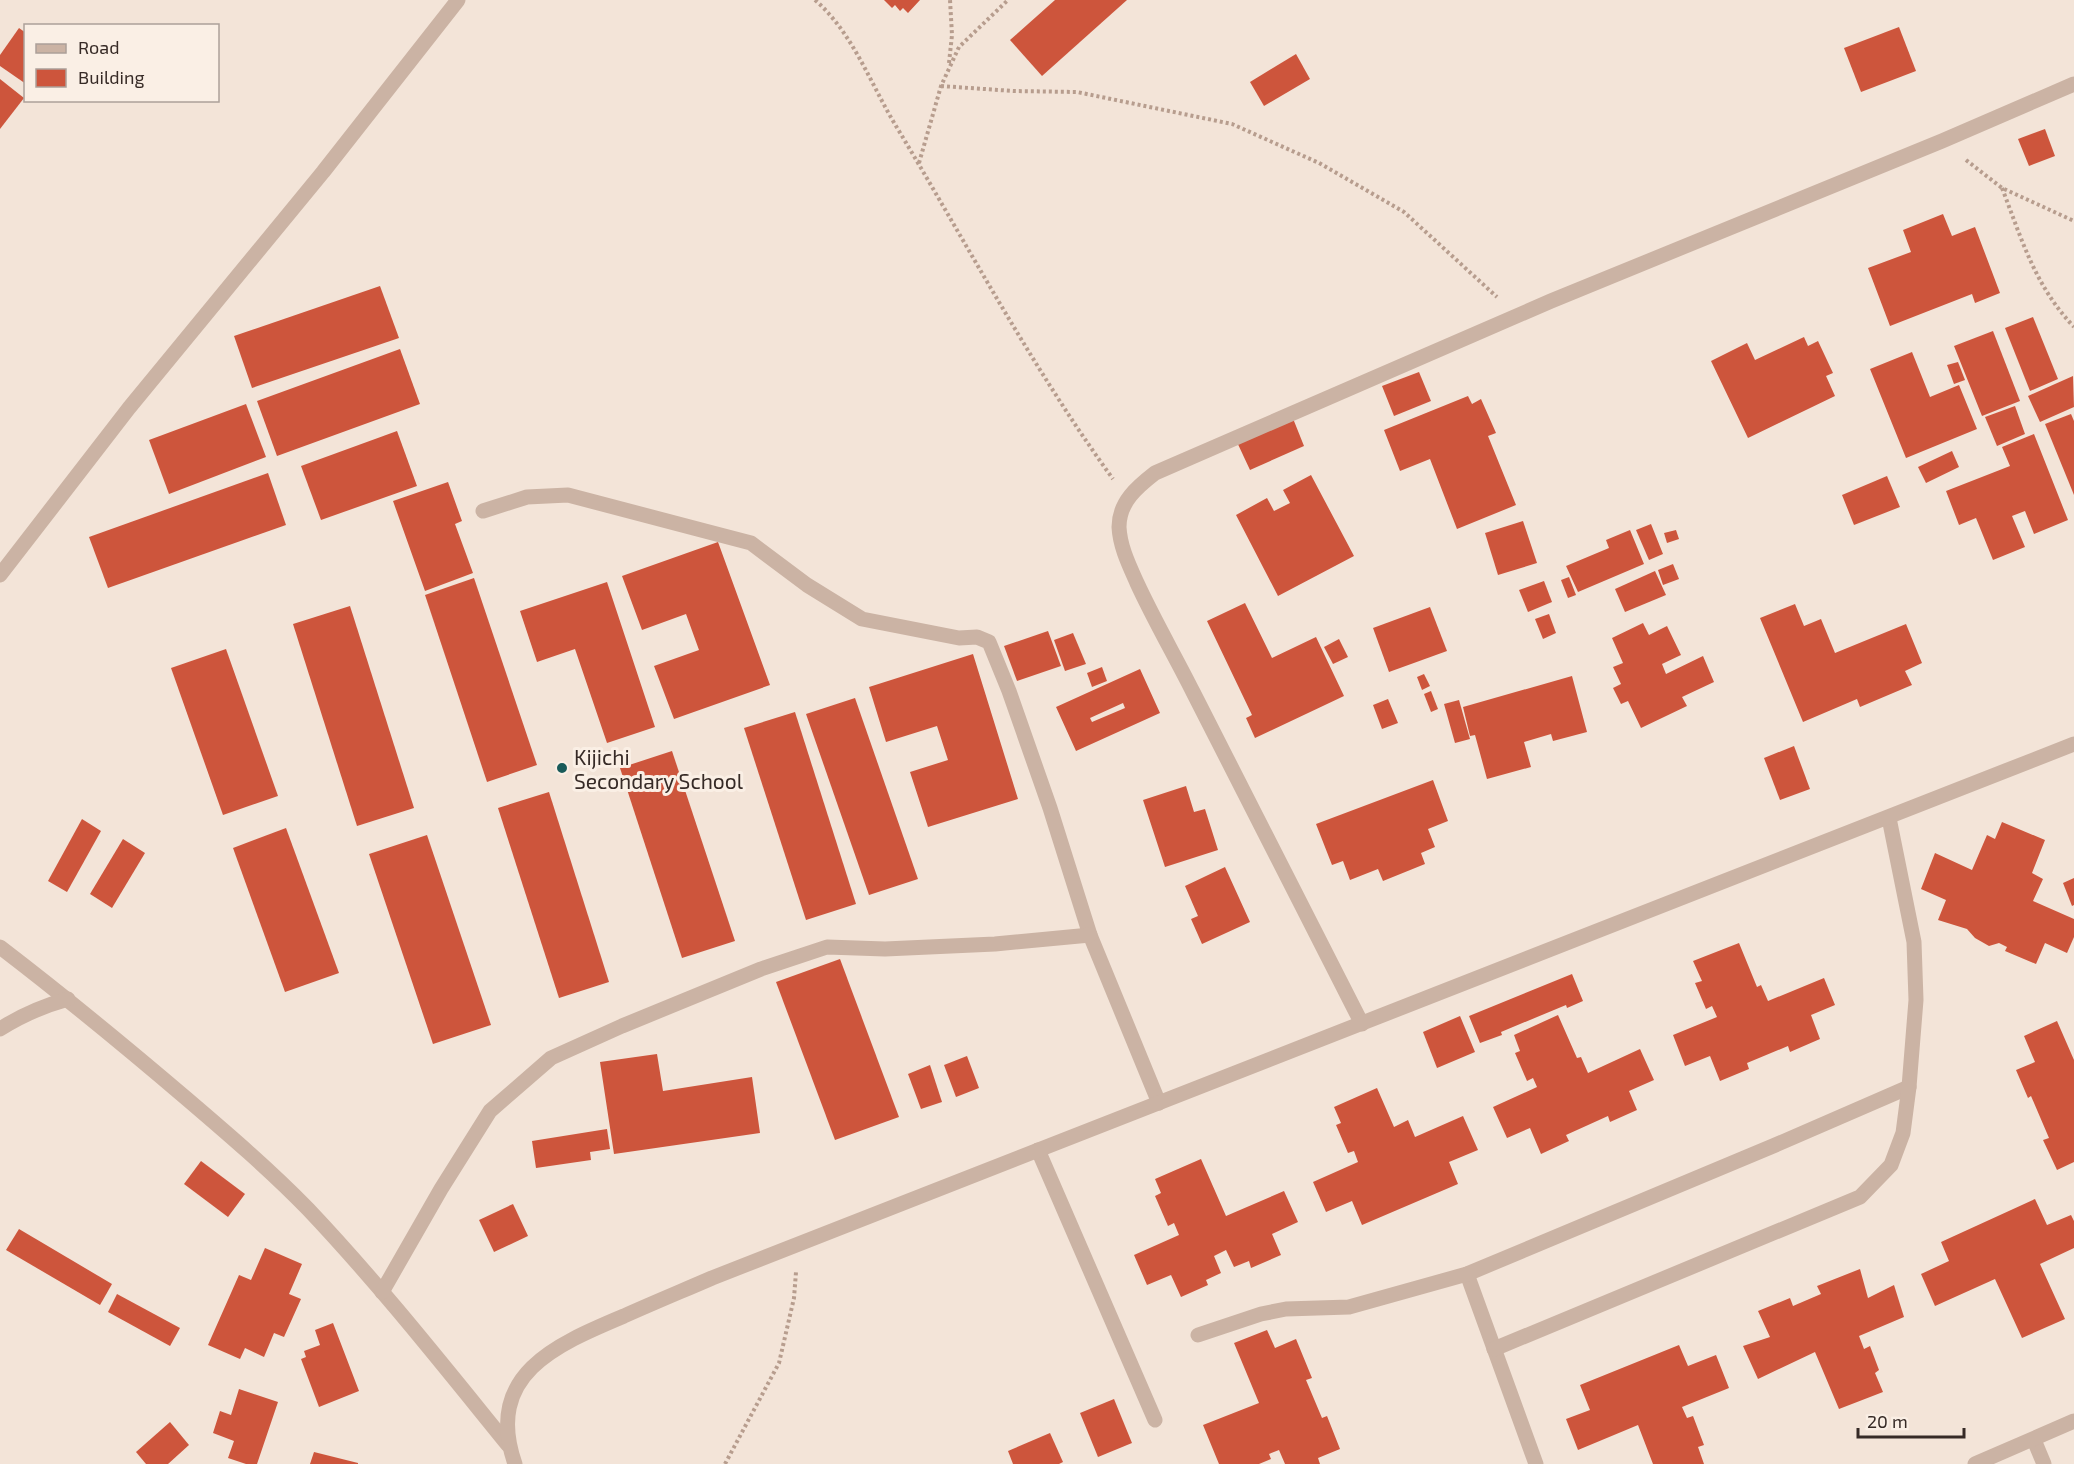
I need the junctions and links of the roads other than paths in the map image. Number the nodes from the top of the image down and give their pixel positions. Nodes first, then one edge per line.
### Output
1 (458, 0) edge
2 (2074, 84) edge
3 (483, 511) dead end
4 (0, 575) edge
5 (2074, 744) edge
6 (1889, 818) junction
7 (1090, 935) junction
8 (0, 947) edge
9 (68, 999) junction
10 (1362, 1024) junction
11 (0, 1029) edge
12 (1909, 1087) junction
13 (1159, 1103) junction
14 (1038, 1150) junction
15 (1467, 1274) junction
16 (382, 1292) junction
17 (1198, 1335) dead end
18 (1494, 1349) junction
19 (1155, 1420) dead end
20 (2074, 1421) edge
21 (2034, 1440) junction
22 (508, 1445) junction
23 (515, 1464) edge
24 (1536, 1464) edge
25 (1975, 1464) edge
26 (2044, 1464) edge

1 - 4 street
2 - 10 street
3 - 7 street
5 - 6 street
6 - 10 street
6 - 12 street
7 - 13 street
7 - 16 street
8 - 9 street
9 - 11 street
9 - 16 street
10 - 13 street
12 - 15 street
12 - 18 street
13 - 14 street
14 - 19 street
14 - 22 street
15 - 17 street
15 - 18 street
16 - 22 street
18 - 24 street
20 - 21 street
21 - 25 street
21 - 26 street
22 - 23 street

